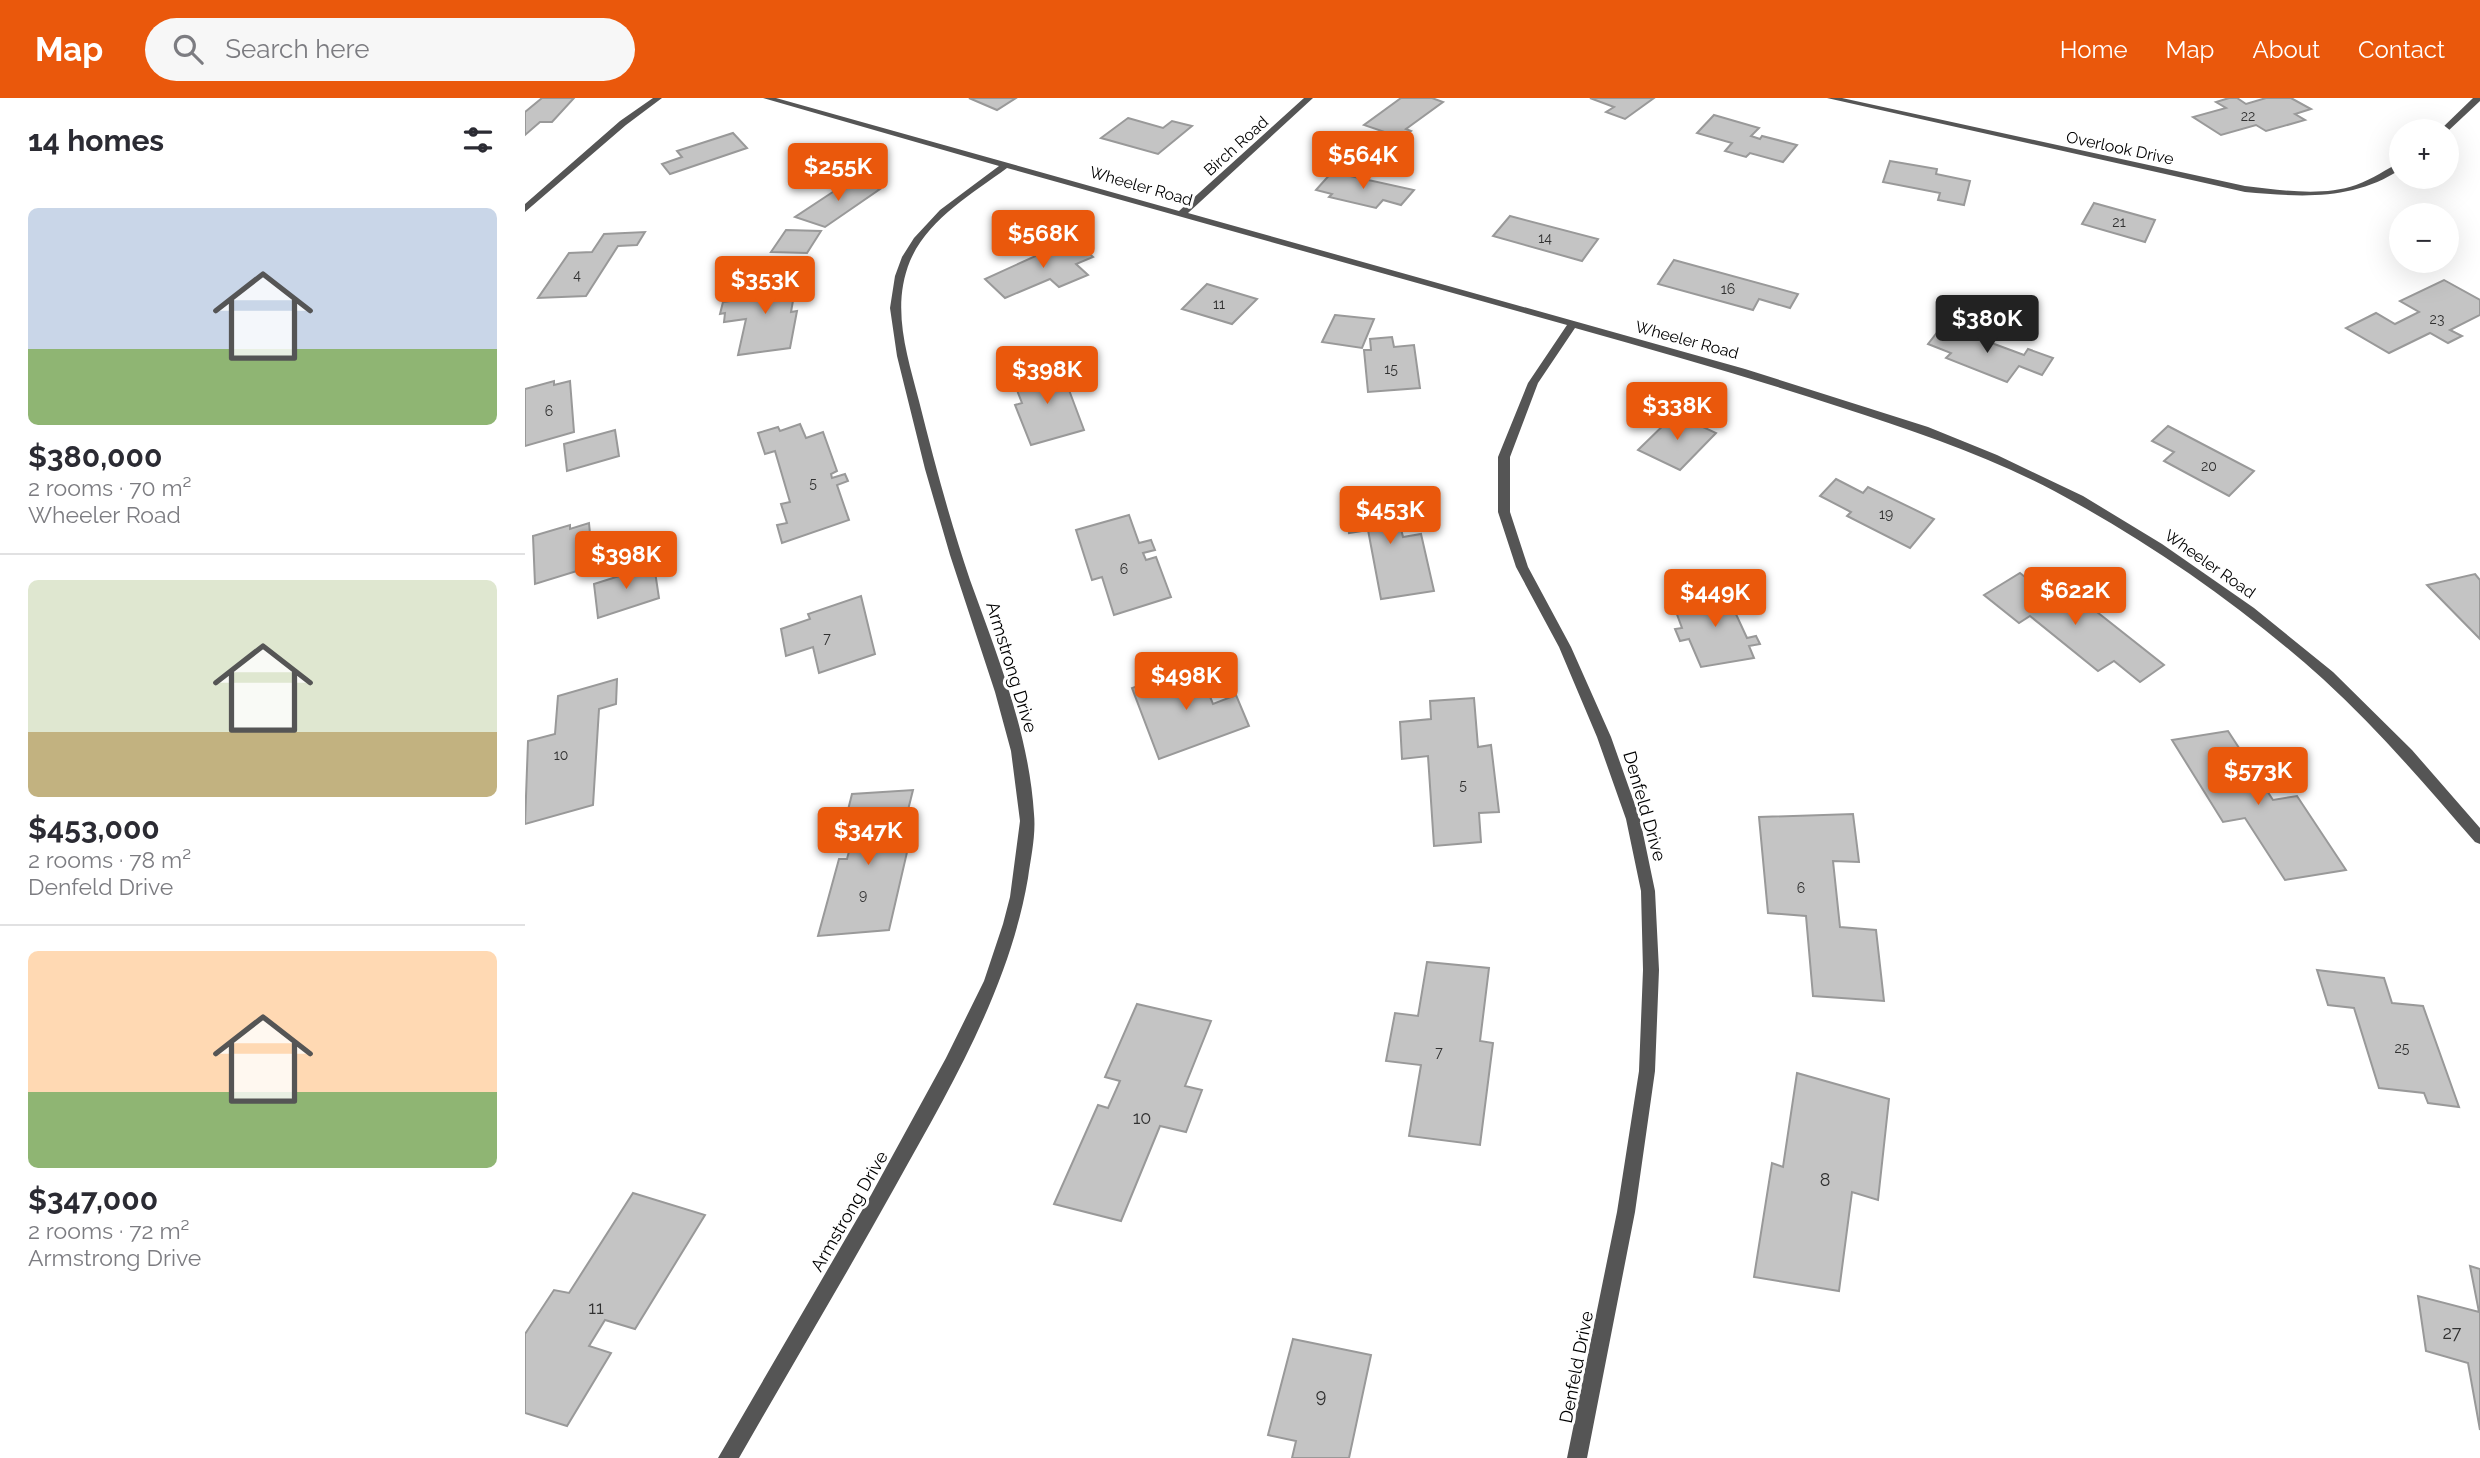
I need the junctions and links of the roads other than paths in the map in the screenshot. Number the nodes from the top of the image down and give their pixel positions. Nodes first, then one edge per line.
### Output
1 (658, 98) edge
2 (767, 98) edge
3 (1309, 98) edge
4 (1831, 98) edge
5 (2478, 98) edge
6 (2456, 119) edge
7 (1007, 164) junction
8 (2389, 172) edge
9 (525, 209) edge
10 (1181, 214) junction
11 (1572, 325) junction
12 (2480, 838) edge
13 (728, 1458) edge
14 (1577, 1458) edge

1 - 9 street
2 - 7 street, Wheeler Road
3 - 10 street, Birch Road
4 - 8 street, Overlook Drive
5 - 6 street
7 - 10 street, Wheeler Road
7 - 13 street, Armstrong Drive
10 - 11 street, Wheeler Road
11 - 12 street, Wheeler Road
11 - 14 street, Denfeld Drive

